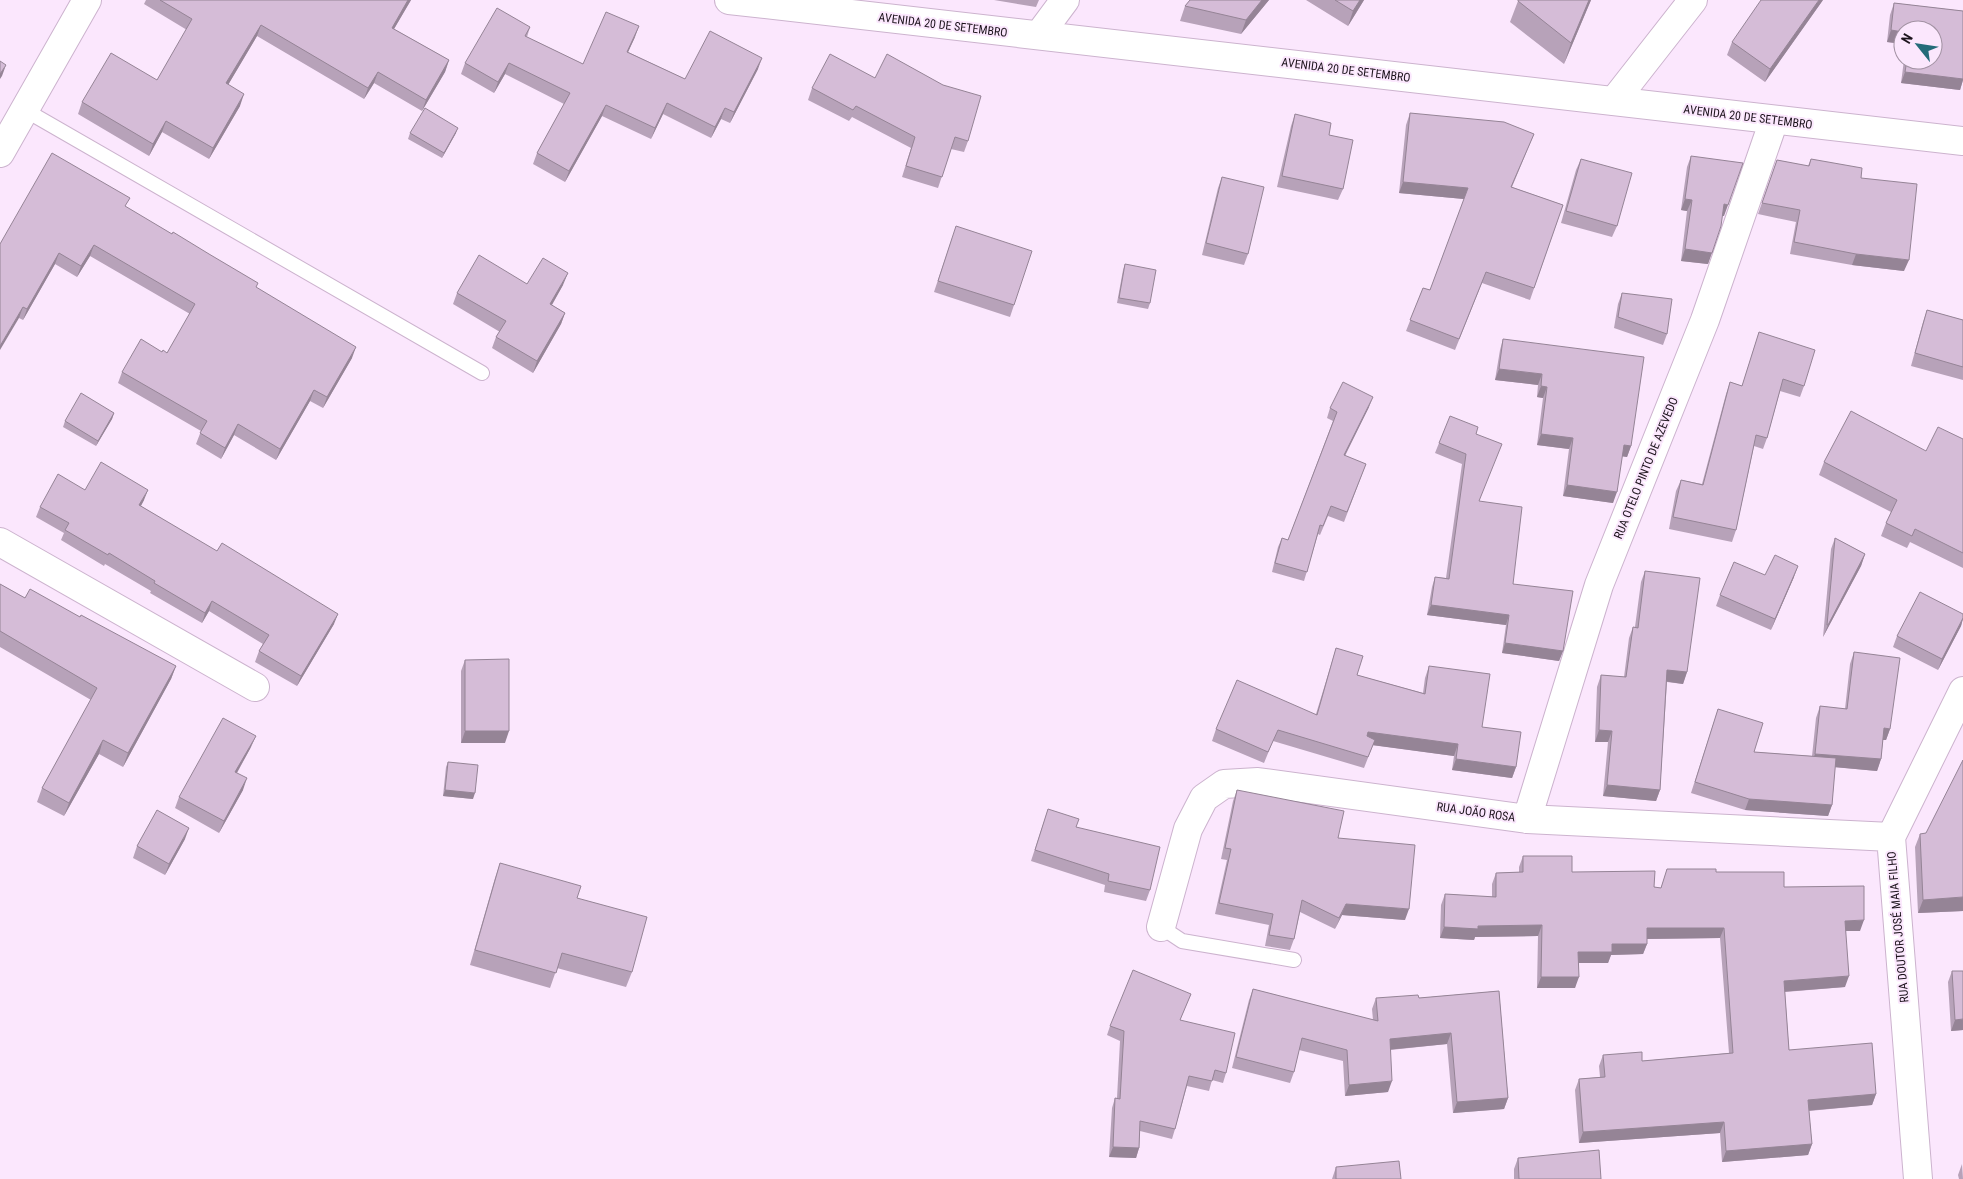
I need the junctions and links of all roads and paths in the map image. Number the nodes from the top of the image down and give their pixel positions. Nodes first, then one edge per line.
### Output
1 (87, 0) edge
2 (728, 0) edge
3 (1065, 0) edge
4 (1693, 0) edge
5 (1039, 36) junction
6 (1614, 101) junction
7 (25, 110) junction
8 (1774, 120) junction
9 (1963, 141) edge
10 (0, 153) edge
11 (482, 373) dead end
12 (0, 542) edge
13 (255, 686) dead end
14 (1963, 691) edge
15 (1527, 819) junction
16 (1891, 837) junction
17 (1161, 928) joint
18 (1294, 960) dead end
19 (1918, 1179) edge

1 - 7 street
2 - 5 street, AVENIDA 20 DE SETEMBRO
3 - 5 street
4 - 6 street
5 - 6 street, AVENIDA 20 DE SETEMBRO
6 - 8 street, AVENIDA 20 DE SETEMBRO
7 - 10 street
7 - 11 lane
8 - 9 street, AVENIDA 20 DE SETEMBRO
8 - 15 street, RUA OTELO PINTO DE AZEVEDO
12 - 13 street
14 - 16 street, RUA DOUTOR JOSÉ MAIA FILHO
15 - 16 street, RUA JOÃO ROSA
15 - 17 street, RUA JOÃO ROSA
16 - 19 street, RUA DOUTOR JOSÉ MAIA FILHO
17 - 18 lane

